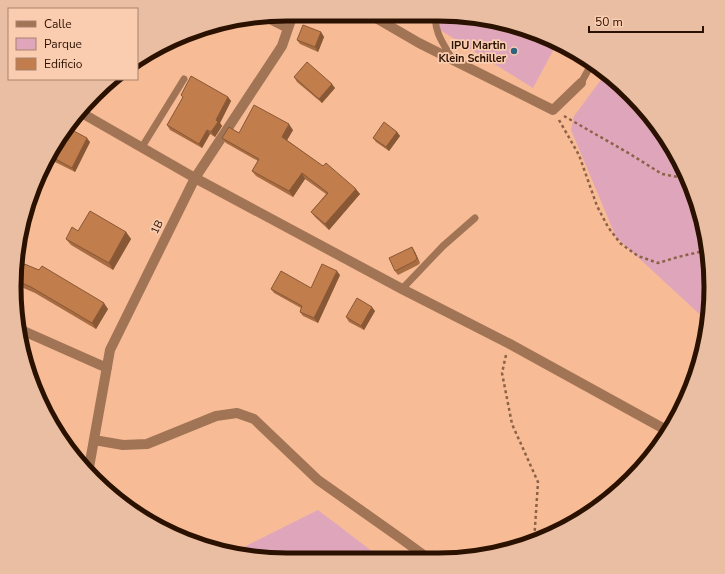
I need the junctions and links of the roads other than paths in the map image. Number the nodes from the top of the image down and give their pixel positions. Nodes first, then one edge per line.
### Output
1 (290, 21) edge
2 (381, 21) edge
3 (435, 21) edge
4 (275, 22) edge
5 (288, 28) junction
6 (452, 60) junction
7 (589, 68) edge
8 (184, 79) dead end
9 (581, 83) joint
10 (85, 115) edge
11 (142, 147) junction
12 (196, 178) junction
13 (475, 218) dead end
14 (402, 289) junction
15 (25, 331) edge
16 (107, 368) junction
17 (663, 428) edge
18 (94, 440) junction
19 (89, 464) edge
20 (421, 553) edge

1 - 5 street, 1B
2 - 6 street
3 - 6 lane
4 - 5 street
5 - 12 street, 1B
6 - 9 street
7 - 9 lane
8 - 11 lane
10 - 11 street
11 - 12 street
12 - 14 street
12 - 16 street, 1B
13 - 14 lane
14 - 17 street
15 - 16 street
16 - 18 street, 1B
18 - 19 street, 1B
18 - 20 street

